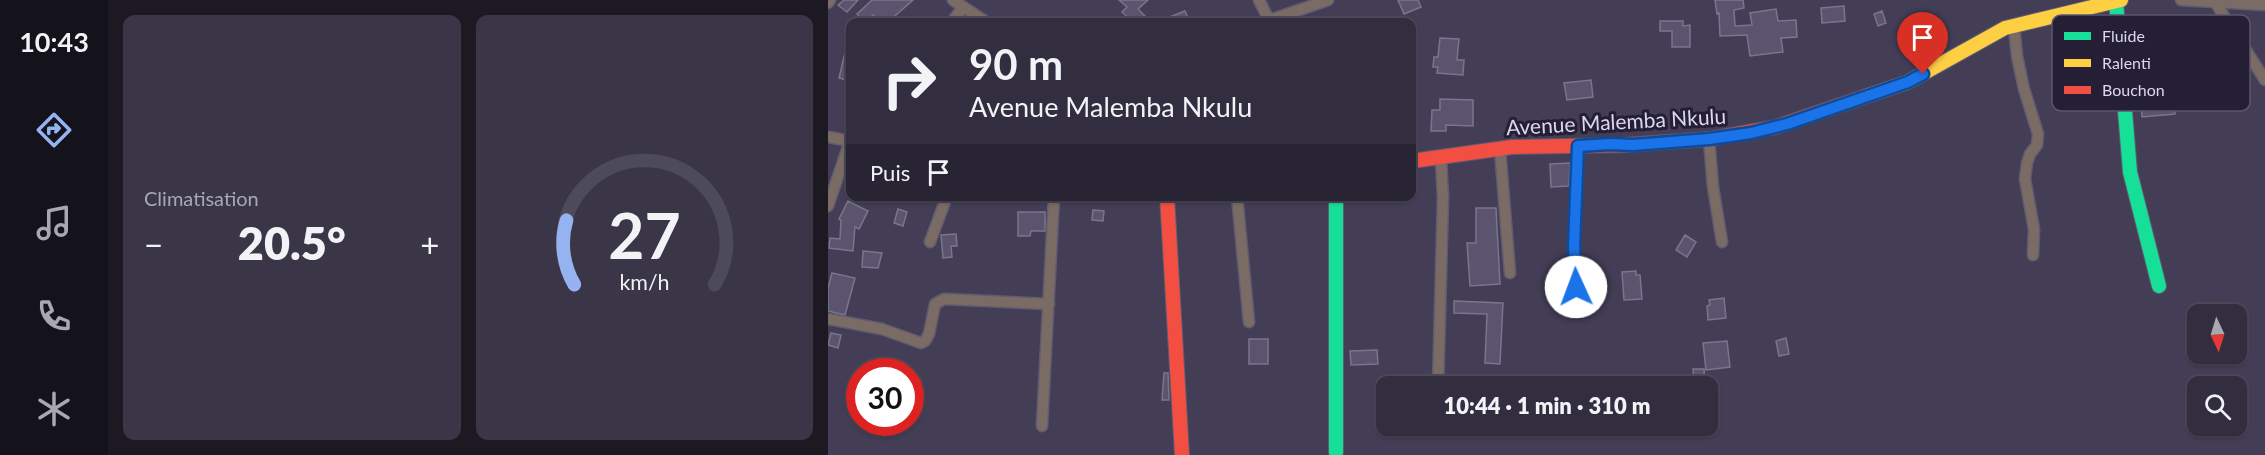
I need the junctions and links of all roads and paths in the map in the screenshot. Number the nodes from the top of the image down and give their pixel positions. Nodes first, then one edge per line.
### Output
1 (953, 0) edge
2 (1258, 0) edge
3 (1328, 0) edge
4 (2119, 0) edge
5 (2183, 0) edge
6 (2215, 2) junction
7 (2265, 5) edge
8 (963, 8) junction
9 (2058, 15) edge
10 (2120, 15) edge
11 (2223, 15) edge
12 (2052, 17) edge
13 (955, 18) edge
14 (979, 18) edge
15 (1268, 18) edge
16 (1278, 18) edge
17 (2014, 26) junction
18 (2250, 57) edge
19 (2265, 80) edge
20 (2126, 111) edge
21 (828, 137) edge
22 (1709, 139) junction
23 (846, 140) edge
24 (1578, 146) junction
25 (1500, 149) junction
26 (846, 153) edge
27 (1441, 158) junction
28 (1416, 161) edge
29 (945, 201) edge
30 (1054, 201) edge
31 (1167, 201) edge
32 (1238, 201) edge
33 (1336, 201) edge
34 (828, 206) edge
35 (930, 242) dead end
36 (1722, 242) dead end
37 (2032, 255) dead end
38 (1510, 273) dead end
39 (2159, 286) dead end
40 (1048, 304) junction
41 (1577, 308) dead end
42 (828, 319) edge
43 (1249, 322) dead end
44 (1438, 376) edge
45 (1042, 426) dead end
46 (1336, 452) dead end
47 (1182, 455) edge

1 - 8 street
2 - 15 street
3 - 16 street
4 - 9 street, Avenue Malemba Nkulu
4 - 10 street
5 - 6 street
6 - 7 street
6 - 11 street
8 - 13 street
8 - 14 street
12 - 17 street, Avenue Malemba Nkulu
17 - 22 street, Avenue Malemba Nkulu
17 - 37 street
18 - 19 street
20 - 39 street
21 - 23 street
22 - 24 street, Avenue Malemba Nkulu
22 - 36 street
24 - 25 street, Avenue Malemba Nkulu
24 - 41 street
25 - 27 street, Avenue Malemba Nkulu
25 - 38 street
26 - 34 street
27 - 28 street, Avenue Malemba Nkulu
27 - 44 street
29 - 35 street
30 - 40 street
31 - 47 street
32 - 43 street
33 - 46 street
40 - 42 street
40 - 45 street

